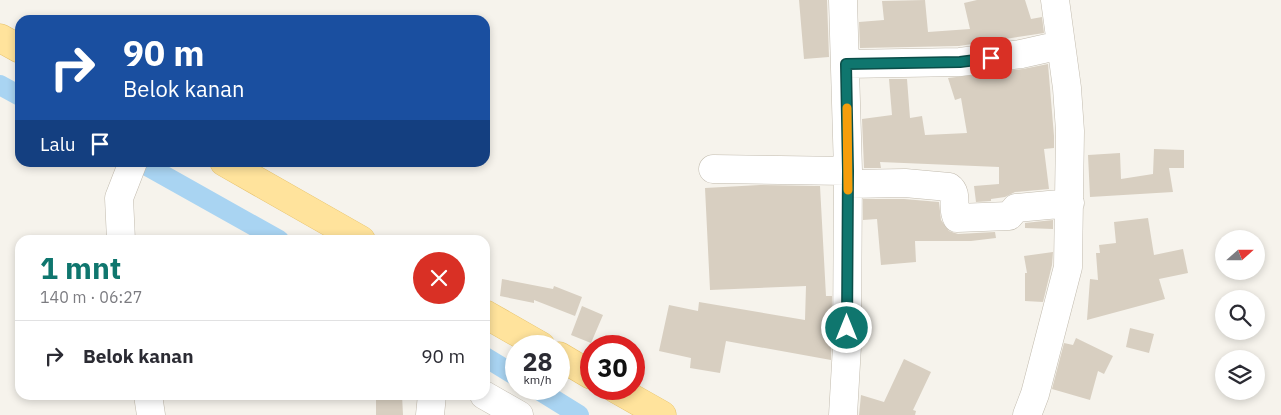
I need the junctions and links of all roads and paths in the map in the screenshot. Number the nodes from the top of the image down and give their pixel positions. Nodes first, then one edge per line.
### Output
1 (843, 0) edge
2 (1055, 0) edge
3 (0, 38) edge
4 (1061, 45) junction
5 (15, 46) edge
6 (846, 64) junction
7 (131, 167) edge
8 (233, 167) edge
9 (713, 169) dead end
10 (848, 177) junction
11 (1070, 203) junction
12 (121, 235) edge
13 (352, 235) edge
14 (490, 317) edge
15 (522, 335) edge
16 (490, 398) edge
17 (149, 400) edge
18 (432, 400) edge
19 (635, 400) edge
20 (151, 415) edge
21 (430, 415) edge
22 (519, 415) edge
23 (662, 415) edge
24 (843, 415) edge
25 (1027, 415) edge

1 - 6 street
2 - 4 street
3 - 5 main road
4 - 6 street
4 - 11 street
6 - 10 street
7 - 12 street
8 - 13 main road
9 - 10 street
10 - 11 street
10 - 24 street
11 - 25 street
14 - 15 main road
16 - 22 street
17 - 20 street
18 - 21 street
19 - 23 main road

